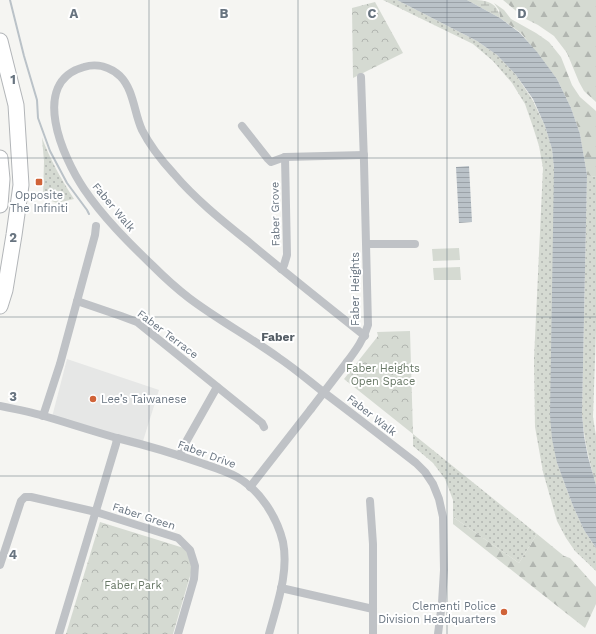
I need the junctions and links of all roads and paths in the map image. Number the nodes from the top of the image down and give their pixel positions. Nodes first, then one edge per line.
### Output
1 (0, 41) edge
2 (361, 77) dead end
3 (242, 126) dead end
4 (364, 155) junction
5 (0, 158) edge
6 (285, 158) junction
7 (0, 205) edge
8 (96, 226) dead end
9 (367, 244) junction
10 (415, 244) dead end
11 (281, 269) junction
12 (77, 301) junction
13 (0, 306) edge
14 (365, 336) junction
15 (217, 387) junction
16 (0, 406) edge
17 (43, 416) junction
18 (264, 427) dead end
19 (117, 438) junction
20 (180, 456) junction
21 (250, 486) junction
22 (370, 501) dead end
23 (96, 512) junction
24 (0, 565) edge
25 (281, 588) junction
26 (373, 609) junction
27 (59, 634) edge
28 (178, 634) edge
29 (269, 634) edge
30 (373, 634) edge
31 (438, 634) edge

1 - 13 highway
2 - 4 street, Faber Heights
3 - 6 street
4 - 6 street
4 - 9 street, Faber Heights
5 - 7 highway
6 - 11 street, Faber Grove
8 - 12 street
9 - 10 street
9 - 14 street, Faber Heights
11 - 14 street, Faber Walk
11 - 31 street, Faber Walk
12 - 15 street, Faber Terrace
12 - 17 street
14 - 21 street, Faber Heights, bridge
15 - 18 street, Faber Terrace
15 - 20 street
16 - 17 street, Faber Drive
17 - 19 street, Faber Drive
19 - 20 street, Faber Drive
19 - 23 street, Faber Green
20 - 21 street, Faber Drive
21 - 25 street, Faber Drive
22 - 26 street
23 - 24 street
23 - 27 street, Faber Green
23 - 28 street, Faber Green
25 - 26 street
25 - 29 street, Faber Drive
26 - 30 street

